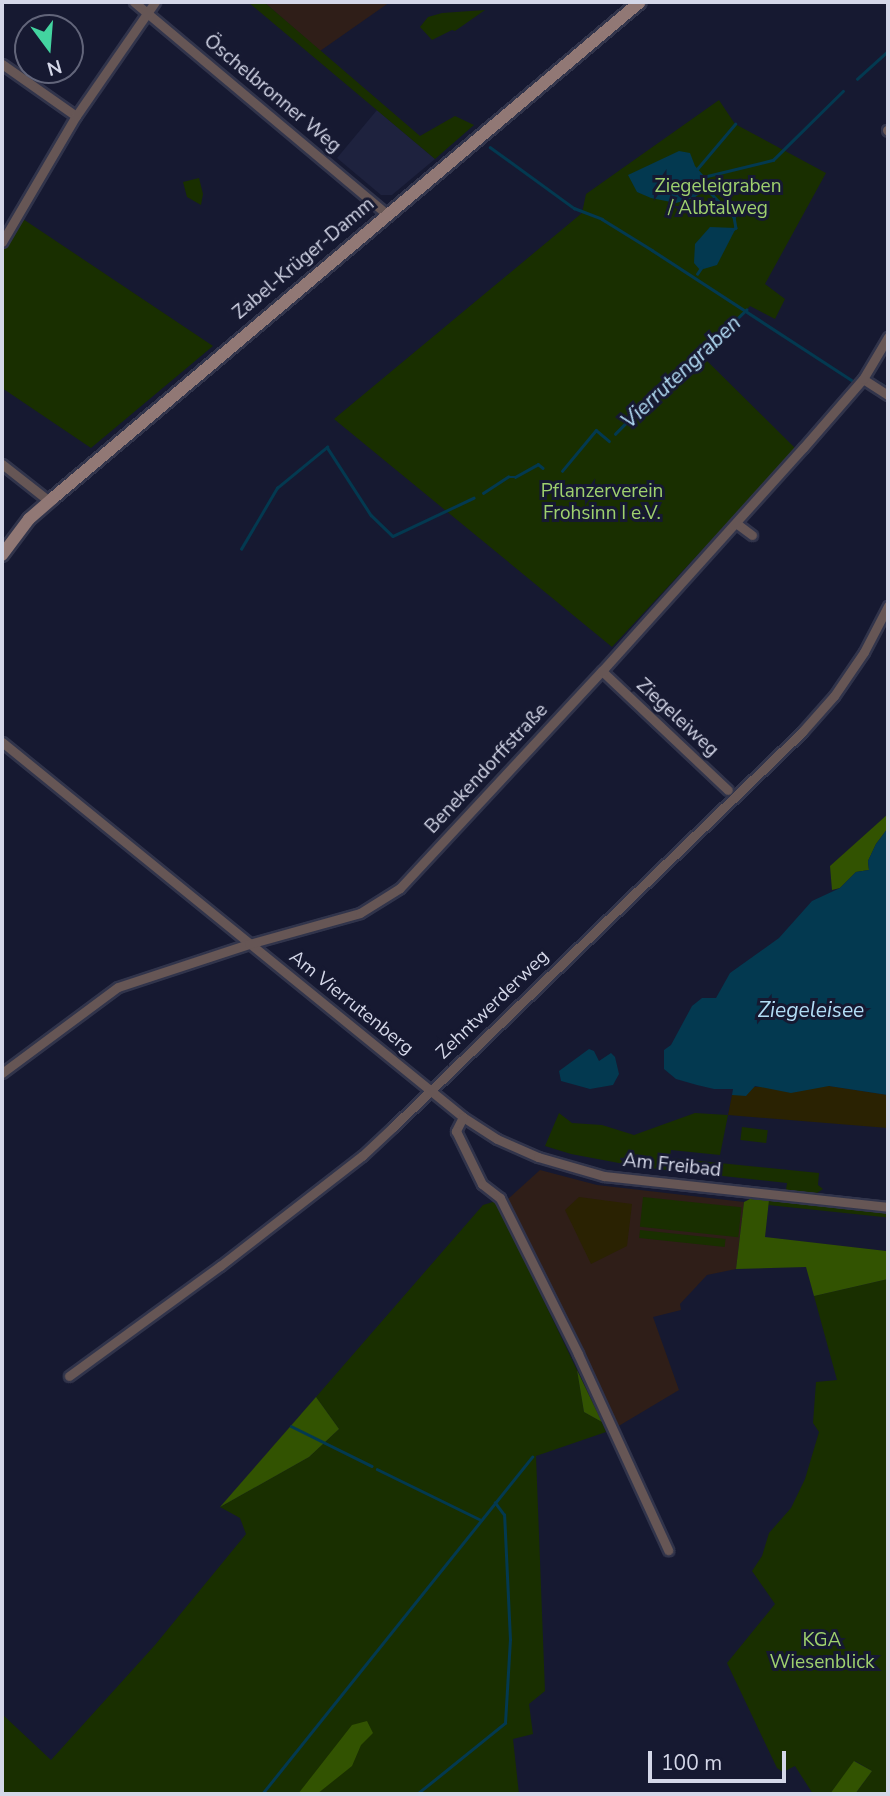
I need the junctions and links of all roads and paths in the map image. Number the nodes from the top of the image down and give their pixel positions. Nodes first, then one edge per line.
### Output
1 (134, 2) edge
2 (155, 2) edge
3 (640, 2) edge
4 (148, 12) junction
5 (2, 64) edge
6 (76, 116) junction
7 (387, 214) junction
8 (2, 242) edge
9 (888, 337) edge
10 (863, 379) junction
11 (888, 395) edge
12 (2, 464) edge
13 (49, 501) junction
14 (736, 523) junction
15 (752, 535) dead end
16 (2, 555) edge
17 (888, 606) edge
18 (602, 671) junction
19 (2, 742) edge
20 (728, 790) dead end
21 (249, 944) junction
22 (2, 1073) edge
23 (431, 1090) junction
24 (463, 1116) junction
25 (888, 1207) edge
26 (69, 1376) dead end
27 (668, 1550) dead end

1 - 4 street, Öschelbronner Weg
2 - 4 street
3 - 7 street, Zabel-Krüger-Damm
4 - 6 street
4 - 7 street, Öschelbronner Weg
5 - 6 street
6 - 8 street
7 - 13 street, Zabel-Krüger-Damm
9 - 10 street, Benekendorffstraße
10 - 11 street
10 - 14 street, Benekendorffstraße
12 - 13 street
13 - 16 street, Zabel-Krüger-Damm
14 - 15 street
14 - 18 street, Benekendorffstraße
17 - 23 street, Zehntwerderweg
18 - 20 street, Ziegeleiweg
18 - 21 street, Benekendorffstraße
19 - 21 street, Am Vierrutenberg
21 - 22 street, Benekendorffstraße
21 - 23 street, Am Vierrutenberg
23 - 24 street, Am Vierrutenberg
23 - 26 street, Zehntwerderweg
24 - 25 street, Am Freibad
24 - 27 street

